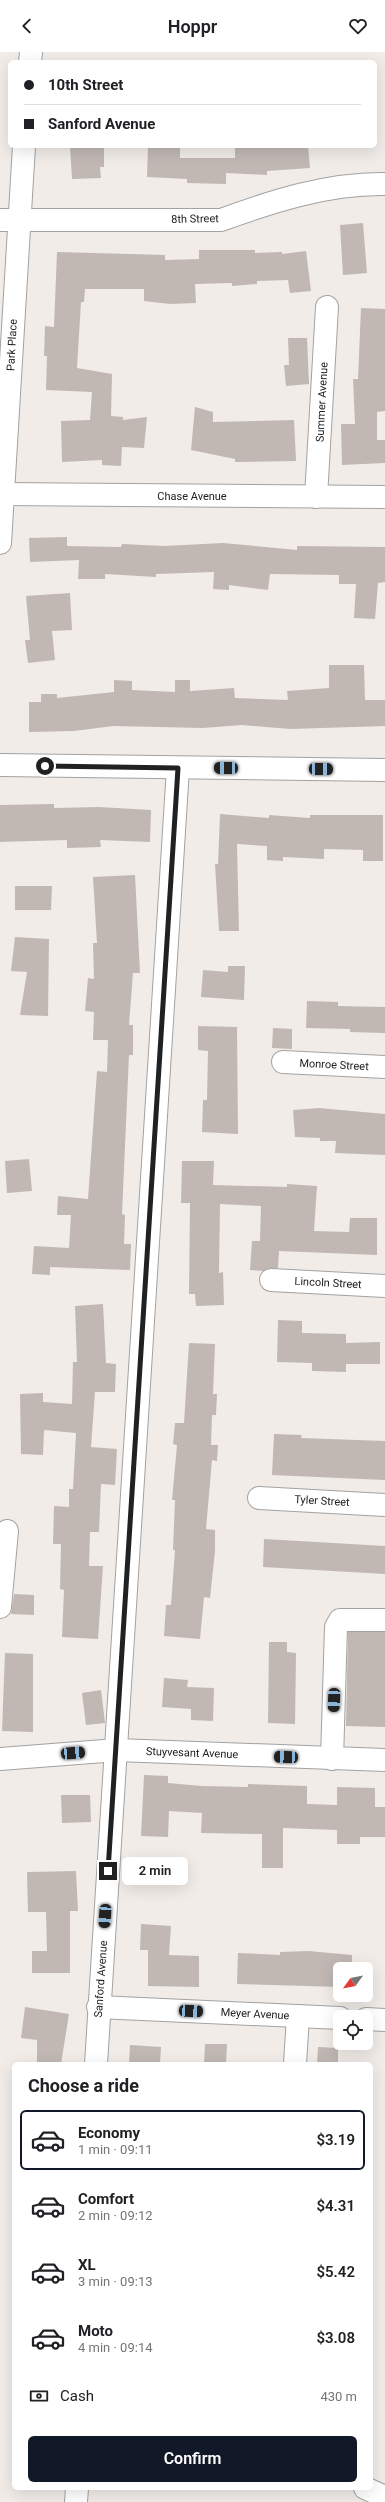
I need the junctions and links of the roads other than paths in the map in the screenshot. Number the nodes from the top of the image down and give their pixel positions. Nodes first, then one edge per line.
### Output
1 (24, 148) edge
2 (385, 184) edge
3 (10, 220) edge
4 (327, 307) dead end
5 (1, 494) edge
6 (316, 497) junction
7 (385, 497) edge
8 (0, 543) edge
9 (0, 765) edge
10 (178, 768) junction
11 (385, 770) edge
12 (283, 1062) dead end
13 (385, 1067) edge
14 (271, 1280) dead end
15 (385, 1286) edge
16 (259, 1498) dead end
17 (385, 1505) edge
18 (4, 1542) edge
19 (1, 1595) edge
20 (385, 1620) edge
21 (117, 1750) junction
22 (0, 1759) edge
23 (332, 1759) junction
24 (385, 1760) edge
25 (98, 2007) junction
26 (298, 2016) junction
27 (333, 2018) edge
28 (373, 2019) edge
29 (385, 2020) edge
30 (96, 2062) edge
31 (295, 2062) edge
32 (77, 2490) edge
33 (369, 2490) edge
34 (385, 2497) edge
35 (76, 2502) edge

1 - 3 street, Park Place
2 - 3 street, 8th Street
3 - 5 street, Park Place
4 - 6 street, Summer Avenue
5 - 6 street, Chase Avenue
5 - 8 street, Park Place
6 - 7 street, Chase Avenue
9 - 10 street
10 - 11 street
10 - 21 street, Sanford Avenue
12 - 13 street, Monroe Street
14 - 15 street, Lincoln Street
16 - 17 street, Tyler Street
18 - 19 street
20 - 23 street
21 - 22 street, Stuyvesant Avenue
21 - 23 street, Stuyvesant Avenue
21 - 25 street, Sanford Avenue
23 - 24 street, Stuyvesant Avenue
25 - 26 street, Meyer Avenue
25 - 30 street, Sanford Avenue
26 - 27 street, Meyer Avenue
26 - 31 street
28 - 29 street
32 - 35 street
33 - 34 street

